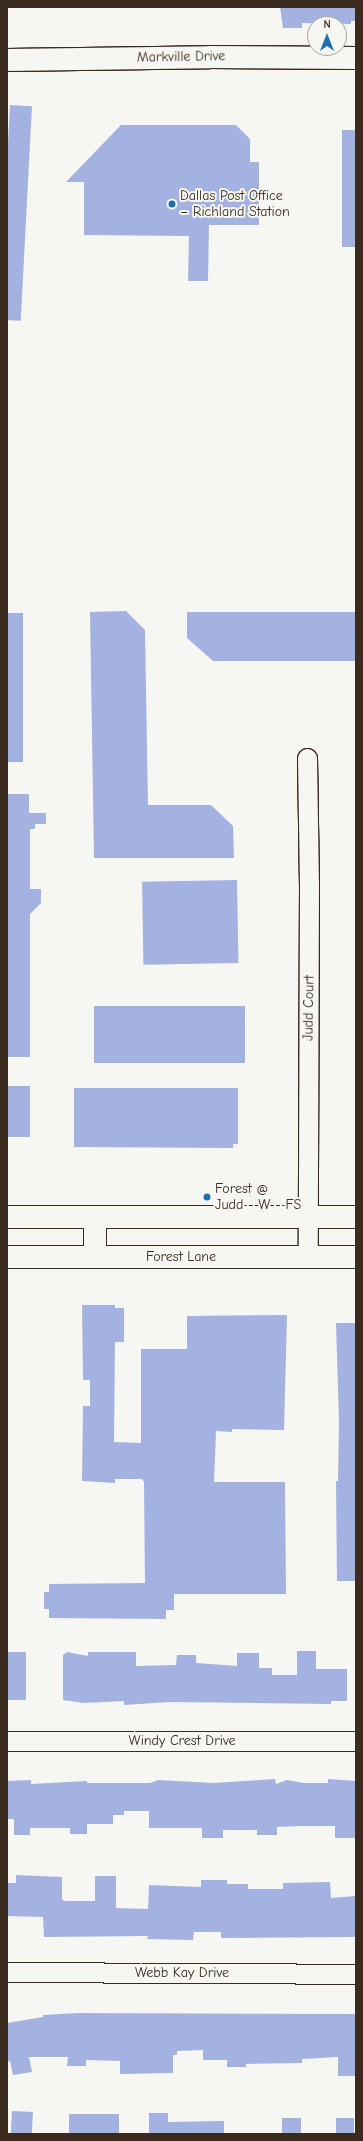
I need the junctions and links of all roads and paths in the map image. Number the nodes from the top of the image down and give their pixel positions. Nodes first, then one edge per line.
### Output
1 (356, 58) edge
2 (7, 60) edge
3 (307, 758) dead end
4 (7, 1217) edge
5 (95, 1217) junction
6 (307, 1217) junction
7 (356, 1217) edge
8 (7, 1257) edge
9 (95, 1257) junction
10 (308, 1257) junction
11 (356, 1257) edge
12 (7, 1741) edge
13 (356, 1741) edge
14 (7, 1972) edge
15 (356, 1974) edge

1 - 2 main road, Markville Drive
3 - 6 street, Judd Court
4 - 5 main road
5 - 6 main road
5 - 9 main road
6 - 7 main road
6 - 10 street, Judd Court
8 - 9 main road, Forest Lane
9 - 10 main road, Forest Lane
10 - 11 main road, Forest Lane
12 - 13 street, Windy Crest Drive
14 - 15 street, Webb Kay Drive

